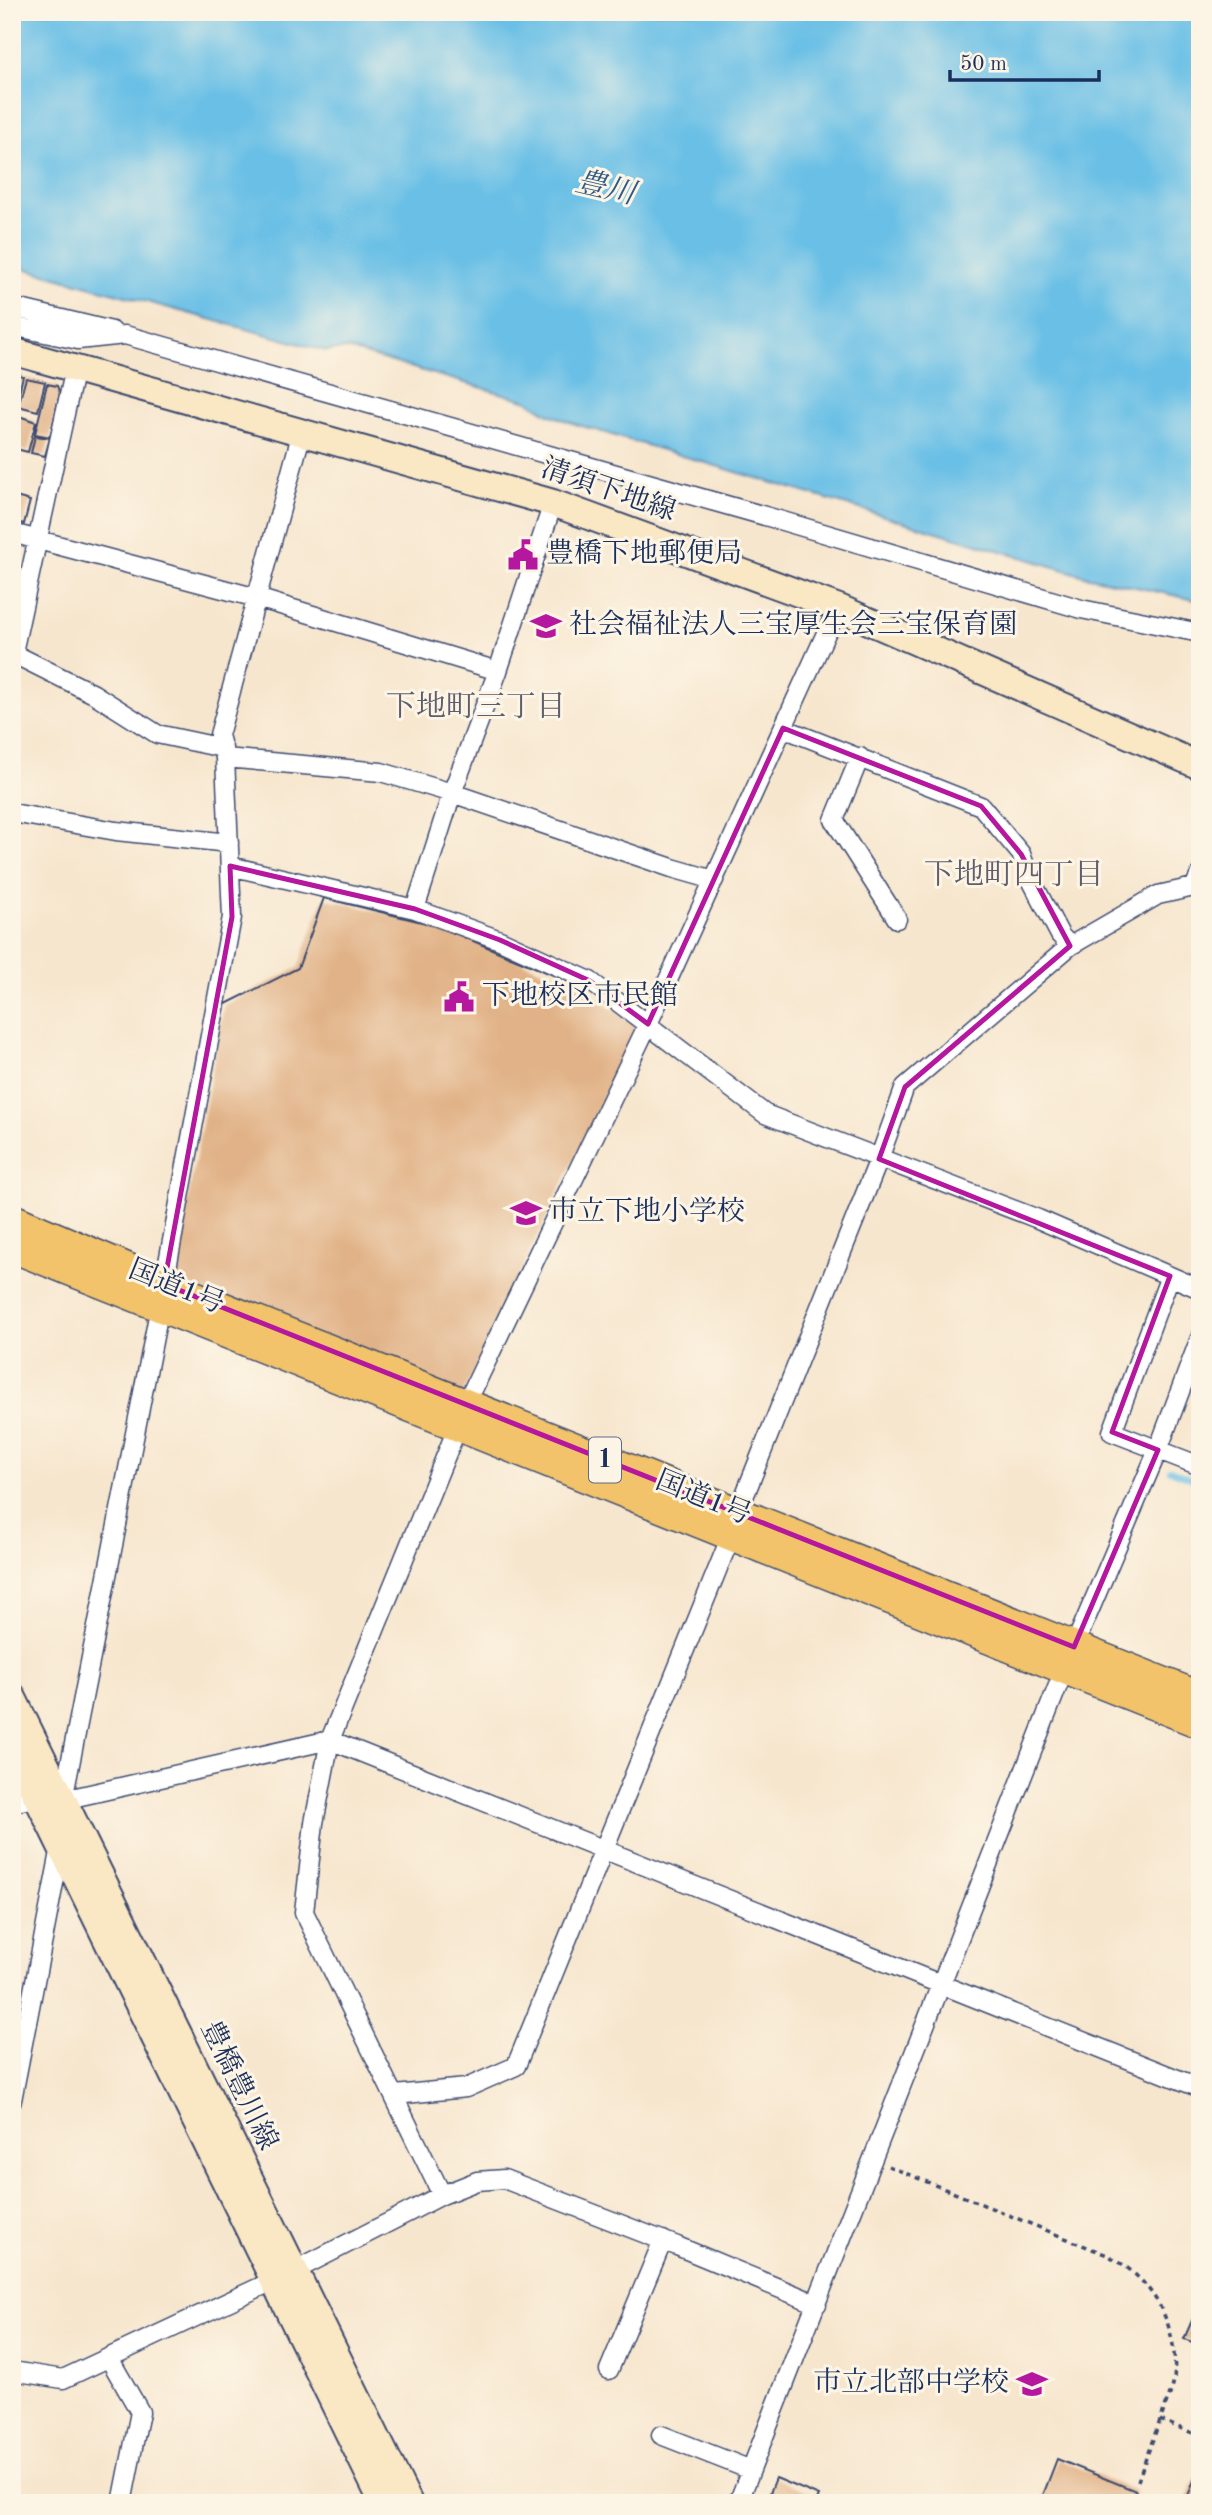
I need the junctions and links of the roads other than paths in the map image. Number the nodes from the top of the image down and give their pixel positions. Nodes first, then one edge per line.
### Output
1 (12, 307) edge
2 (12, 326) edge
3 (125, 335) junction
4 (12, 351) edge
5 (75, 368) junction
6 (302, 432) junction
7 (553, 503) junction
8 (12, 533) edge
9 (36, 539) junction
10 (257, 598) junction
11 (838, 607) junction
12 (1200, 633) edge
13 (12, 654) edge
14 (498, 671) junction
15 (783, 727) junction
16 (224, 753) junction
17 (860, 757) junction
18 (1200, 766) edge
19 (452, 793) junction
20 (12, 813) edge
21 (229, 844) junction
22 (230, 866) junction
23 (714, 880) junction
24 (1198, 886) edge
25 (415, 909) junction
26 (897, 919) dead end
27 (1070, 946) junction
28 (648, 1024) junction
29 (880, 1158) junction
30 (12, 1219) edge
31 (12, 1247) edge
32 (1170, 1276) junction
33 (1200, 1289) edge
34 (162, 1295) junction
35 (1200, 1338) edge
36 (462, 1415) junction
37 (1158, 1450) junction
38 (1200, 1466) edge
39 (734, 1524) junction
40 (1069, 1658) junction
41 (12, 1696) edge
42 (1200, 1697) edge
43 (1200, 1723) edge
44 (330, 1740) junction
45 (12, 1746) edge
46 (38, 1800) edge
47 (61, 1847) junction
48 (604, 1849) junction
49 (941, 1984) junction
50 (1200, 2088) edge
51 (395, 2095) junction
52 (12, 2100) edge
53 (442, 2195) junction
54 (663, 2240) junction
55 (284, 2276) junction
56 (817, 2304) junction
57 (109, 2358) junction
58 (609, 2370) dead end
59 (12, 2371) edge
60 (661, 2435) dead end
61 (751, 2470) junction
62 (122, 2503) edge
63 (383, 2503) edge
64 (409, 2503) edge
65 (738, 2503) edge

1 - 3 street
2 - 3 street
3 - 12 street
4 - 5 main road, 清須下地線
5 - 6 main road, 清須下地線
5 - 9 street
6 - 7 main road, 清須下地線
6 - 10 street
7 - 11 main road, 清須下地線
7 - 14 street
8 - 9 street
9 - 10 street
9 - 13 street
10 - 14 street
10 - 16 street
11 - 15 street
11 - 18 main road, 清須下地線
13 - 16 street
14 - 19 street
15 - 17 street
15 - 23 street
16 - 19 street
16 - 21 street
17 - 26 street
17 - 27 street
19 - 23 street
19 - 25 street
20 - 21 street
21 - 22 street
22 - 25 street
22 - 34 street
23 - 28 street
24 - 27 street
25 - 28 street
27 - 29 street
28 - 29 street
28 - 36 street
29 - 32 street
29 - 39 street
30 - 34 highway, 国道1号 / 1
31 - 34 highway, 国道1号 / 1
32 - 33 street
32 - 37 street
34 - 36 highway, 国道1号 / 1
34 - 46 street
35 - 37 street
36 - 39 highway, 国道1号 / 1
36 - 44 street
37 - 38 street
37 - 40 street
39 - 40 highway, 国道1号 / 1
39 - 48 street
40 - 42 highway, 国道1号 / 1
40 - 43 highway, 国道1号 / 1
40 - 49 street
41 - 46 main road, 豊橋豊川線
44 - 46 street
44 - 48 street
44 - 51 street
45 - 46 main road, 豊橋豊川線
46 - 47 main road, 豊橋豊川線
46 - 55 main road, 豊橋豊川線
47 - 52 street
47 - 55 main road, 豊橋豊川線
48 - 49 street
48 - 51 street
49 - 50 street
49 - 56 street
51 - 53 street
53 - 54 street
53 - 55 street
54 - 56 street
54 - 58 street
55 - 57 street
55 - 63 main road, 豊橋豊川線
55 - 64 main road, 豊橋豊川線
56 - 61 street
57 - 59 street
57 - 62 street
60 - 61 street
61 - 65 street

